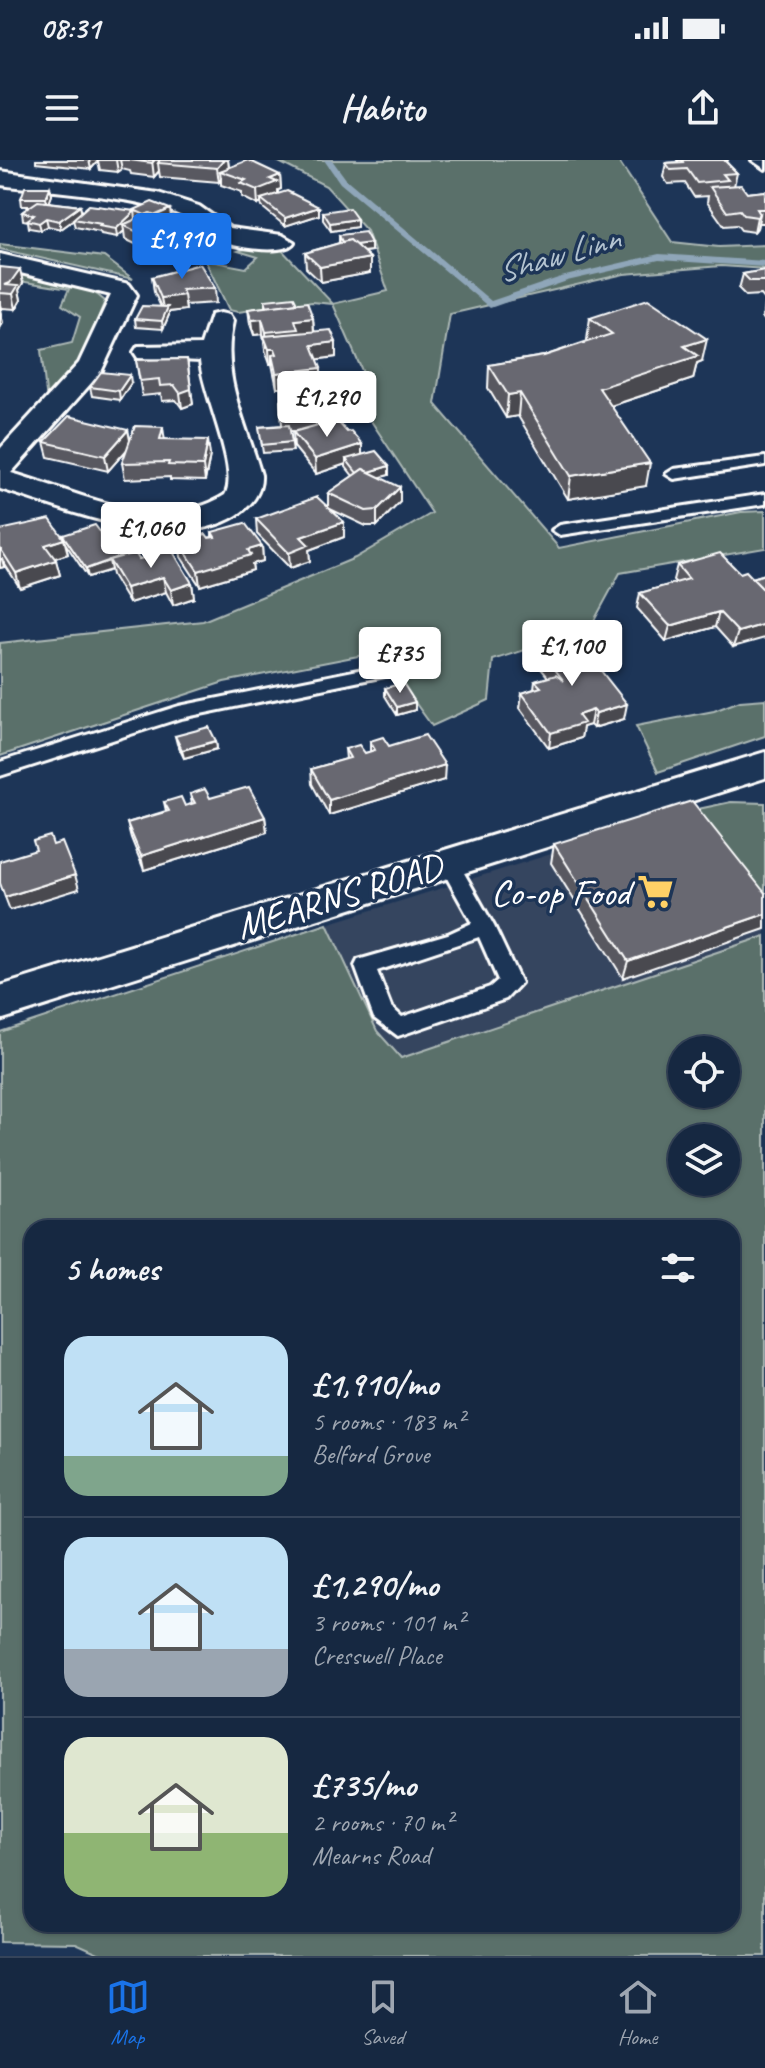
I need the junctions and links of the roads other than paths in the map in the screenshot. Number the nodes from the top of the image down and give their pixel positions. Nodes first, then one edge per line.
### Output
1 (0, 178) edge
2 (238, 238) junction
3 (282, 242) dead end
4 (215, 259) dead end
5 (0, 261) edge
6 (220, 321) dead end
7 (148, 352) dead end
8 (212, 353) junction
9 (765, 461) edge
10 (0, 467) edge
11 (674, 474) dead end
12 (0, 479) edge
13 (765, 499) edge
14 (560, 530) dead end
15 (408, 666) dead end
16 (765, 765) edge
17 (0, 769) edge
18 (725, 779) junction
19 (765, 783) edge
20 (448, 862) junction
21 (484, 926) junction
22 (0, 1003) edge

1 - 2 street
2 - 3 street
2 - 4 street
5 - 10 street
6 - 8 street
7 - 8 street
8 - 12 street
9 - 11 lane
13 - 14 lane
15 - 17 lane
16 - 18 street, MEARNS ROAD
18 - 19 street, MEARNS ROAD
18 - 20 street, MEARNS ROAD
20 - 21 lane
20 - 22 street, MEARNS ROAD
21 - 21 lane

